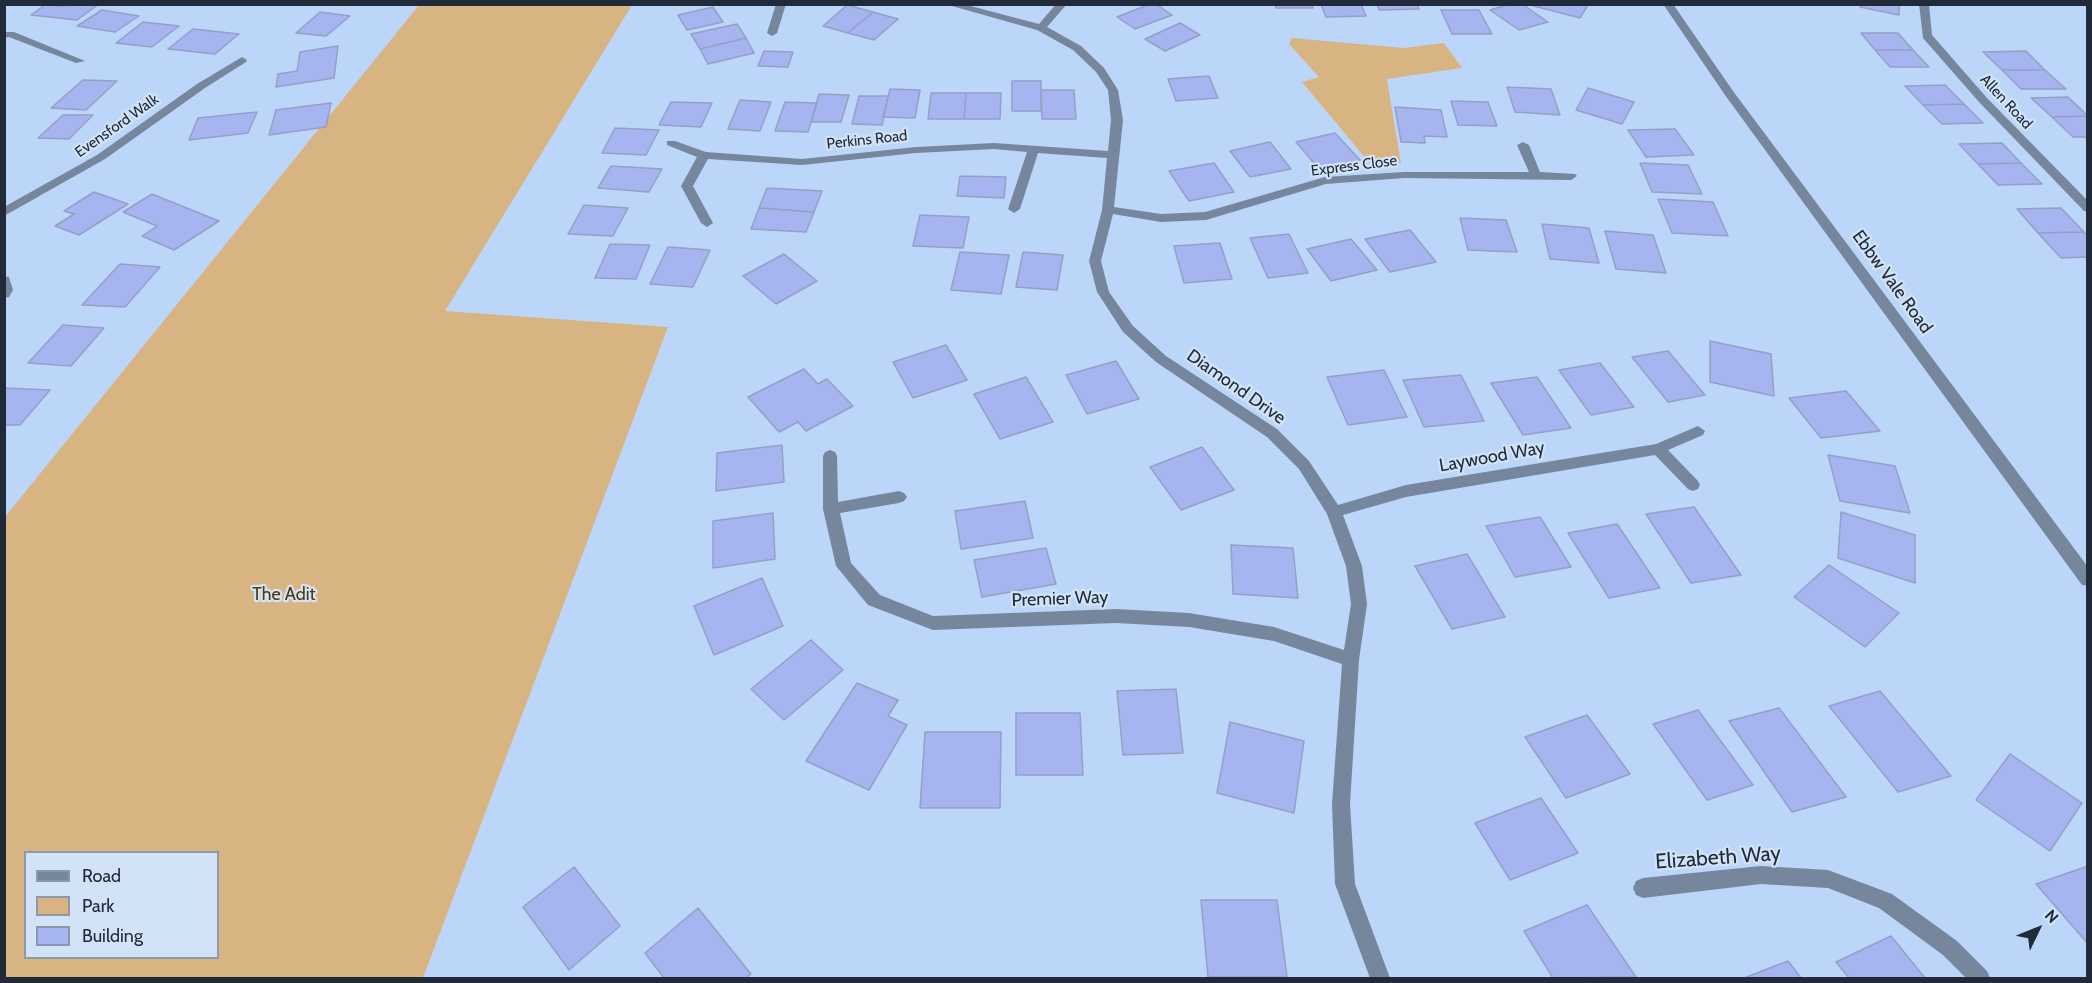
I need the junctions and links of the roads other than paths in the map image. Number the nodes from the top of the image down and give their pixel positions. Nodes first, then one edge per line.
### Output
1 (781, 4) edge
2 (950, 4) edge
3 (1062, 4) edge
4 (1668, 4) edge
5 (1924, 4) edge
6 (1041, 28) junction
7 (772, 33) dead end
8 (4, 35) edge
9 (242, 60) dead end
10 (80, 61) dead end
11 (671, 143) dead end
12 (1523, 145) dead end
13 (1034, 149) junction
14 (704, 155) junction
15 (1113, 155) junction
16 (1536, 176) junction
17 (1571, 176) dead end
18 (2088, 208) edge
19 (1014, 209) dead end
20 (1108, 210) junction
21 (4, 212) edge
22 (707, 223) dead end
23 (4, 280) edge
24 (4, 294) edge
25 (1698, 431) dead end
26 (1658, 449) junction
27 (830, 456) dead end
28 (1693, 484) dead end
29 (899, 497) dead end
30 (831, 509) junction
31 (1334, 513) junction
32 (2088, 580) edge
33 (1351, 660) junction
34 (1642, 888) dead end
35 (1380, 978) edge
36 (1980, 978) edge

1 - 7 street
2 - 6 street, Diamond Drive
3 - 6 street
4 - 32 street, Ebbw Vale Road
5 - 18 street, Allen Road
6 - 15 street, Diamond Drive
8 - 10 street
9 - 21 street, Evensford Walk
11 - 14 street, Perkins Road
12 - 16 street
13 - 14 street, Perkins Road
13 - 15 street, Perkins Road
13 - 19 street
14 - 22 street
15 - 20 street, Diamond Drive
16 - 17 street, Express Close
16 - 20 street, Express Close
20 - 31 street, Diamond Drive
23 - 24 street
25 - 26 street, Laywood Way
26 - 28 street
26 - 31 street, Laywood Way
27 - 30 street, Premier Way
29 - 30 street
30 - 33 street, Premier Way
31 - 33 street, Diamond Drive
33 - 35 street, Diamond Drive
34 - 36 street, Elizabeth Way

